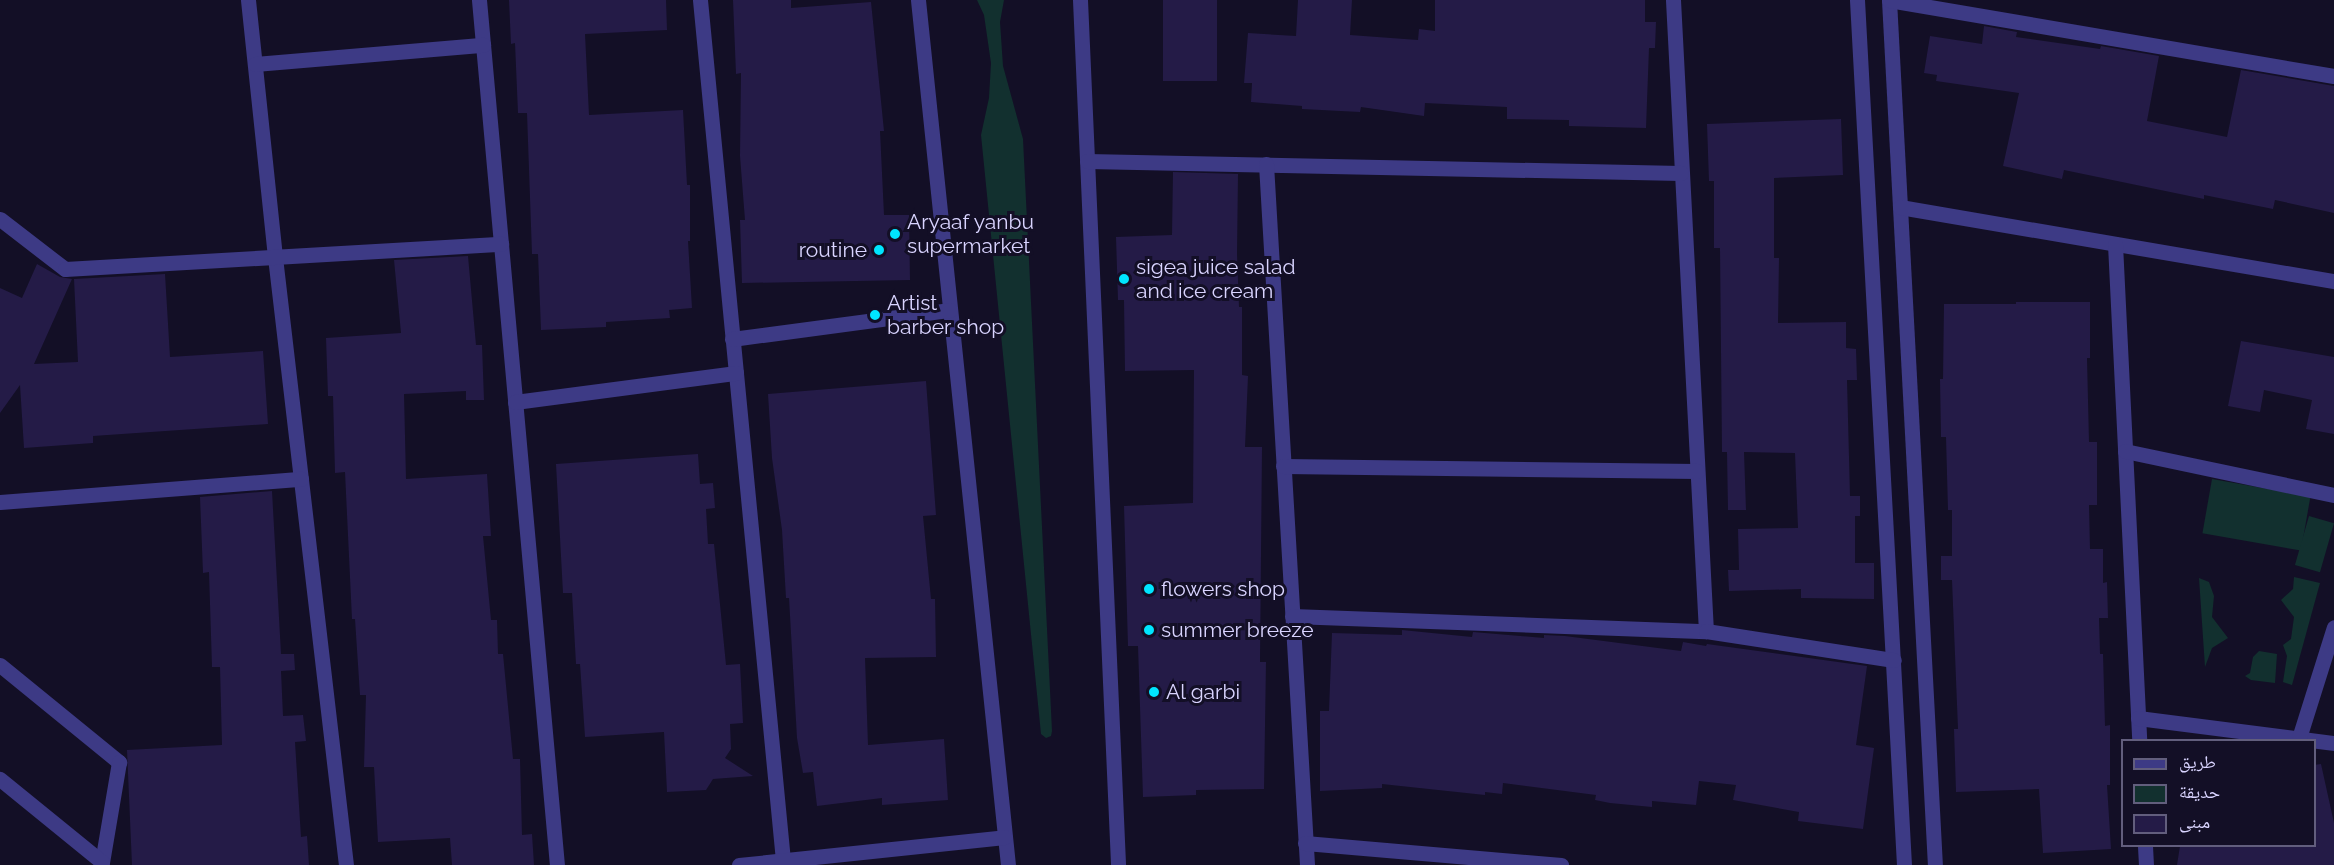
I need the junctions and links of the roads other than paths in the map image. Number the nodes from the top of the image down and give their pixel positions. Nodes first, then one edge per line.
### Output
1 (248, 0) edge
2 (479, 0) edge
3 (700, 0) edge
4 (918, 0) edge
5 (1080, 0) edge
6 (1673, 0) edge
7 (1857, 0) edge
8 (1889, 0) edge
9 (483, 45) junction
10 (255, 64) junction
11 (2334, 76) edge
12 (1087, 161) junction
13 (1266, 164) junction
14 (1681, 173) junction
15 (1900, 207) junction
16 (0, 219) edge
17 (501, 244) junction
18 (2115, 244) junction
19 (275, 257) junction
20 (2334, 281) edge
21 (950, 310) junction
22 (732, 339) junction
23 (736, 373) junction
24 (515, 402) junction
25 (2125, 451) junction
26 (1283, 466) junction
27 (1697, 471) junction
28 (301, 479) junction
29 (2334, 495) edge
30 (0, 502) edge
31 (1292, 616) junction
32 (2334, 627) edge
33 (1706, 631) junction
34 (1893, 660) junction
35 (0, 665) edge
36 (2138, 718) junction
37 (2299, 738) junction
38 (2139, 739) edge
39 (2306, 739) edge
40 (2316, 740) edge
41 (2334, 743) edge
42 (0, 779) edge
43 (1005, 837) junction
44 (1305, 843) junction
45 (2145, 847) edge
46 (783, 860) junction
47 (346, 865) edge
48 (556, 865) edge
49 (739, 865) edge
50 (1008, 865) edge
51 (1118, 865) edge
52 (1307, 865) edge
53 (1561, 865) edge
54 (1904, 865) edge
55 (1935, 865) edge
56 (2146, 865) edge

1 - 10 street
2 - 9 street
3 - 22 street
4 - 21 street
5 - 12 street
6 - 14 street
7 - 34 street
8 - 11 street
8 - 15 street
9 - 10 street
9 - 17 street
10 - 19 street
12 - 13 street
12 - 51 street
13 - 14 street
13 - 26 street
14 - 27 street
15 - 18 street
15 - 55 street
16 - 19 street
17 - 19 street
17 - 24 street
18 - 20 street
18 - 25 street
19 - 28 street
21 - 22 street
21 - 43 street
22 - 23 street
23 - 24 street
23 - 46 street
24 - 48 street
25 - 29 street
25 - 36 street
26 - 27 street
26 - 31 street
27 - 33 street
28 - 30 street
28 - 47 street
31 - 33 street
31 - 44 street
32 - 37 street
33 - 34 street
34 - 54 street
35 - 42 street
36 - 37 street
36 - 38 street
37 - 39 street
40 - 41 street
43 - 46 street
43 - 50 street
44 - 52 street
44 - 53 street
45 - 56 street
46 - 49 street

